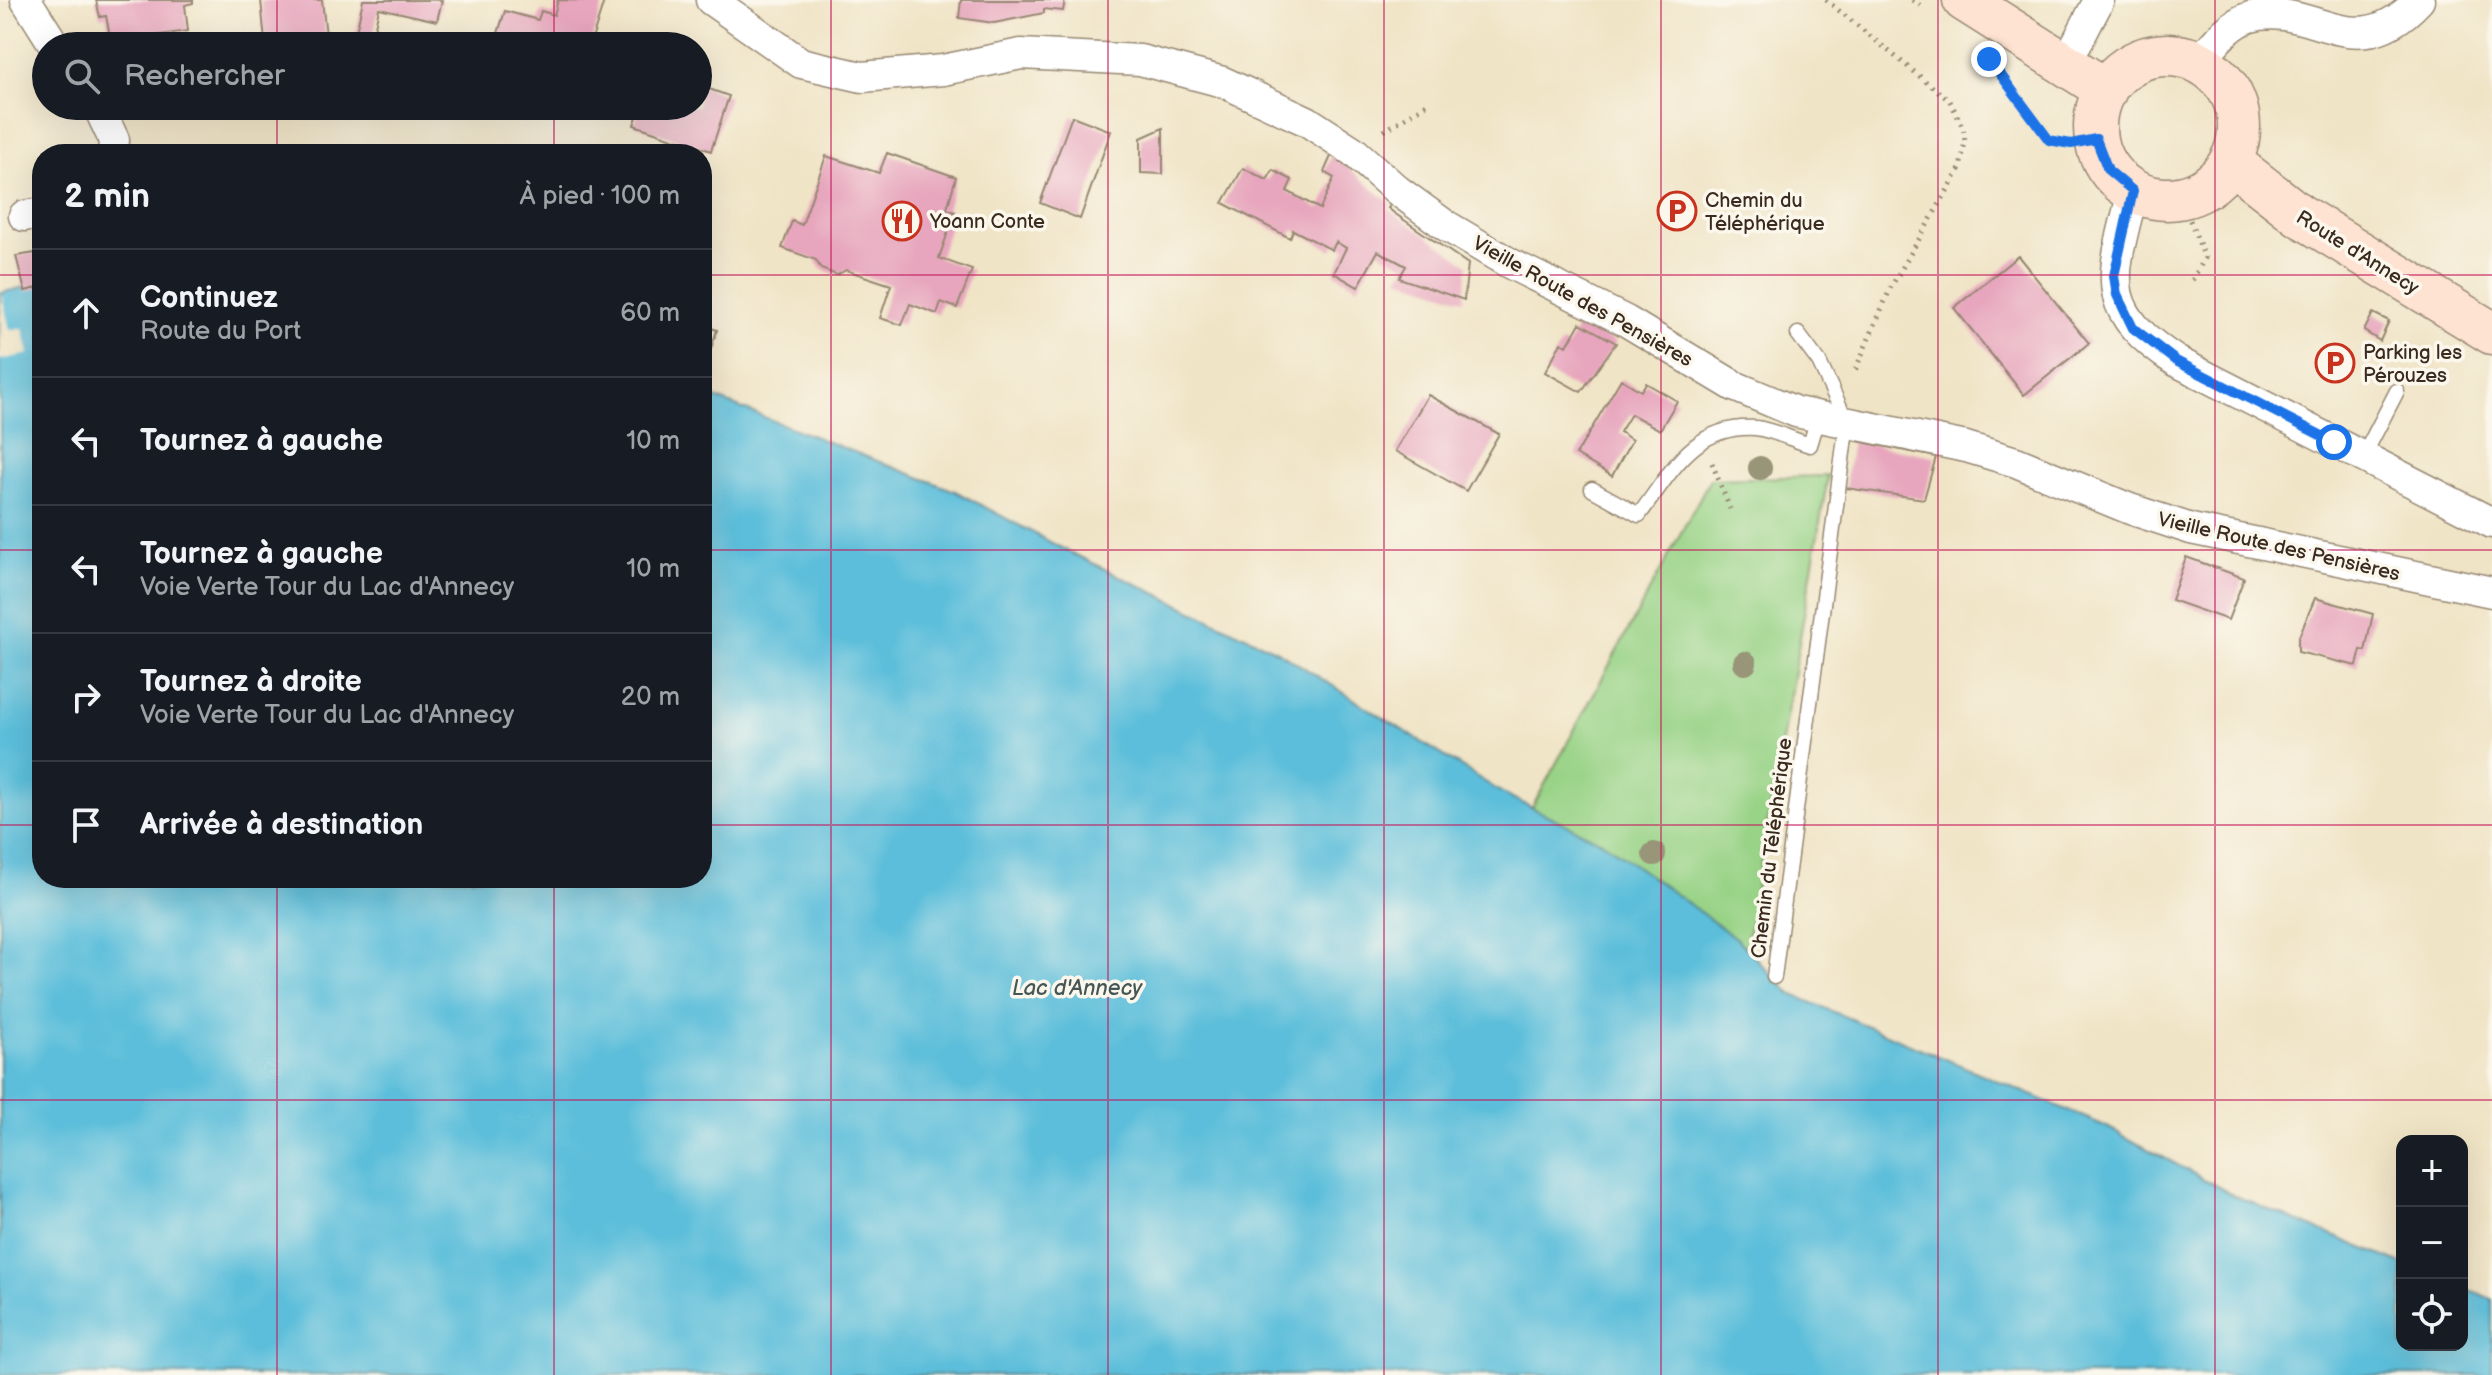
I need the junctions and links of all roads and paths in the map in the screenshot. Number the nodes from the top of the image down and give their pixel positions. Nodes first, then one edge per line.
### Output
1 (26, 0) edge
2 (711, 0) edge
3 (1826, 0) edge
4 (1912, 0) edge
5 (2099, 0) edge
6 (2419, 0) edge
7 (1948, 6) edge
8 (46, 32) edge
9 (2198, 62) junction
10 (2066, 64) junction
11 (1995, 66) dead end
12 (2106, 90) junction
13 (1427, 104) dead end
14 (105, 120) edge
15 (2096, 139) junction
16 (114, 144) edge
17 (1353, 151) junction
18 (2231, 162) junction
19 (2133, 191) junction
20 (2181, 198) junction
21 (2190, 284) dead end
22 (2492, 333) edge
23 (1798, 334) dead end
24 (2397, 391) dead end
25 (1832, 420) junction
26 (1703, 440) junction
27 (2363, 457) junction
28 (1592, 489) dead end
29 (1730, 509) dead end
30 (2492, 523) edge
31 (2492, 592) edge
32 (1774, 977) dead end

1 - 8 street
2 - 17 street, Vieille Route des Pensières
3 - 25 path
4 - 7 path
5 - 10 street
6 - 9 street
7 - 10 main road
9 - 12 main road
9 - 18 main road
10 - 12 main road
11 - 15 path
12 - 15 main road
13 - 17 path
14 - 16 street
15 - 19 main road
17 - 25 street, Vieille Route des Pensières
18 - 20 main road
18 - 22 main road, Route d'Annecy
19 - 20 main road
19 - 27 street
20 - 21 path
23 - 25 lane
24 - 27 lane
25 - 26 lane
25 - 31 street, Vieille Route des Pensières
25 - 32 lane, Chemin du Téléphérique
26 - 28 lane
26 - 29 path
27 - 30 street

